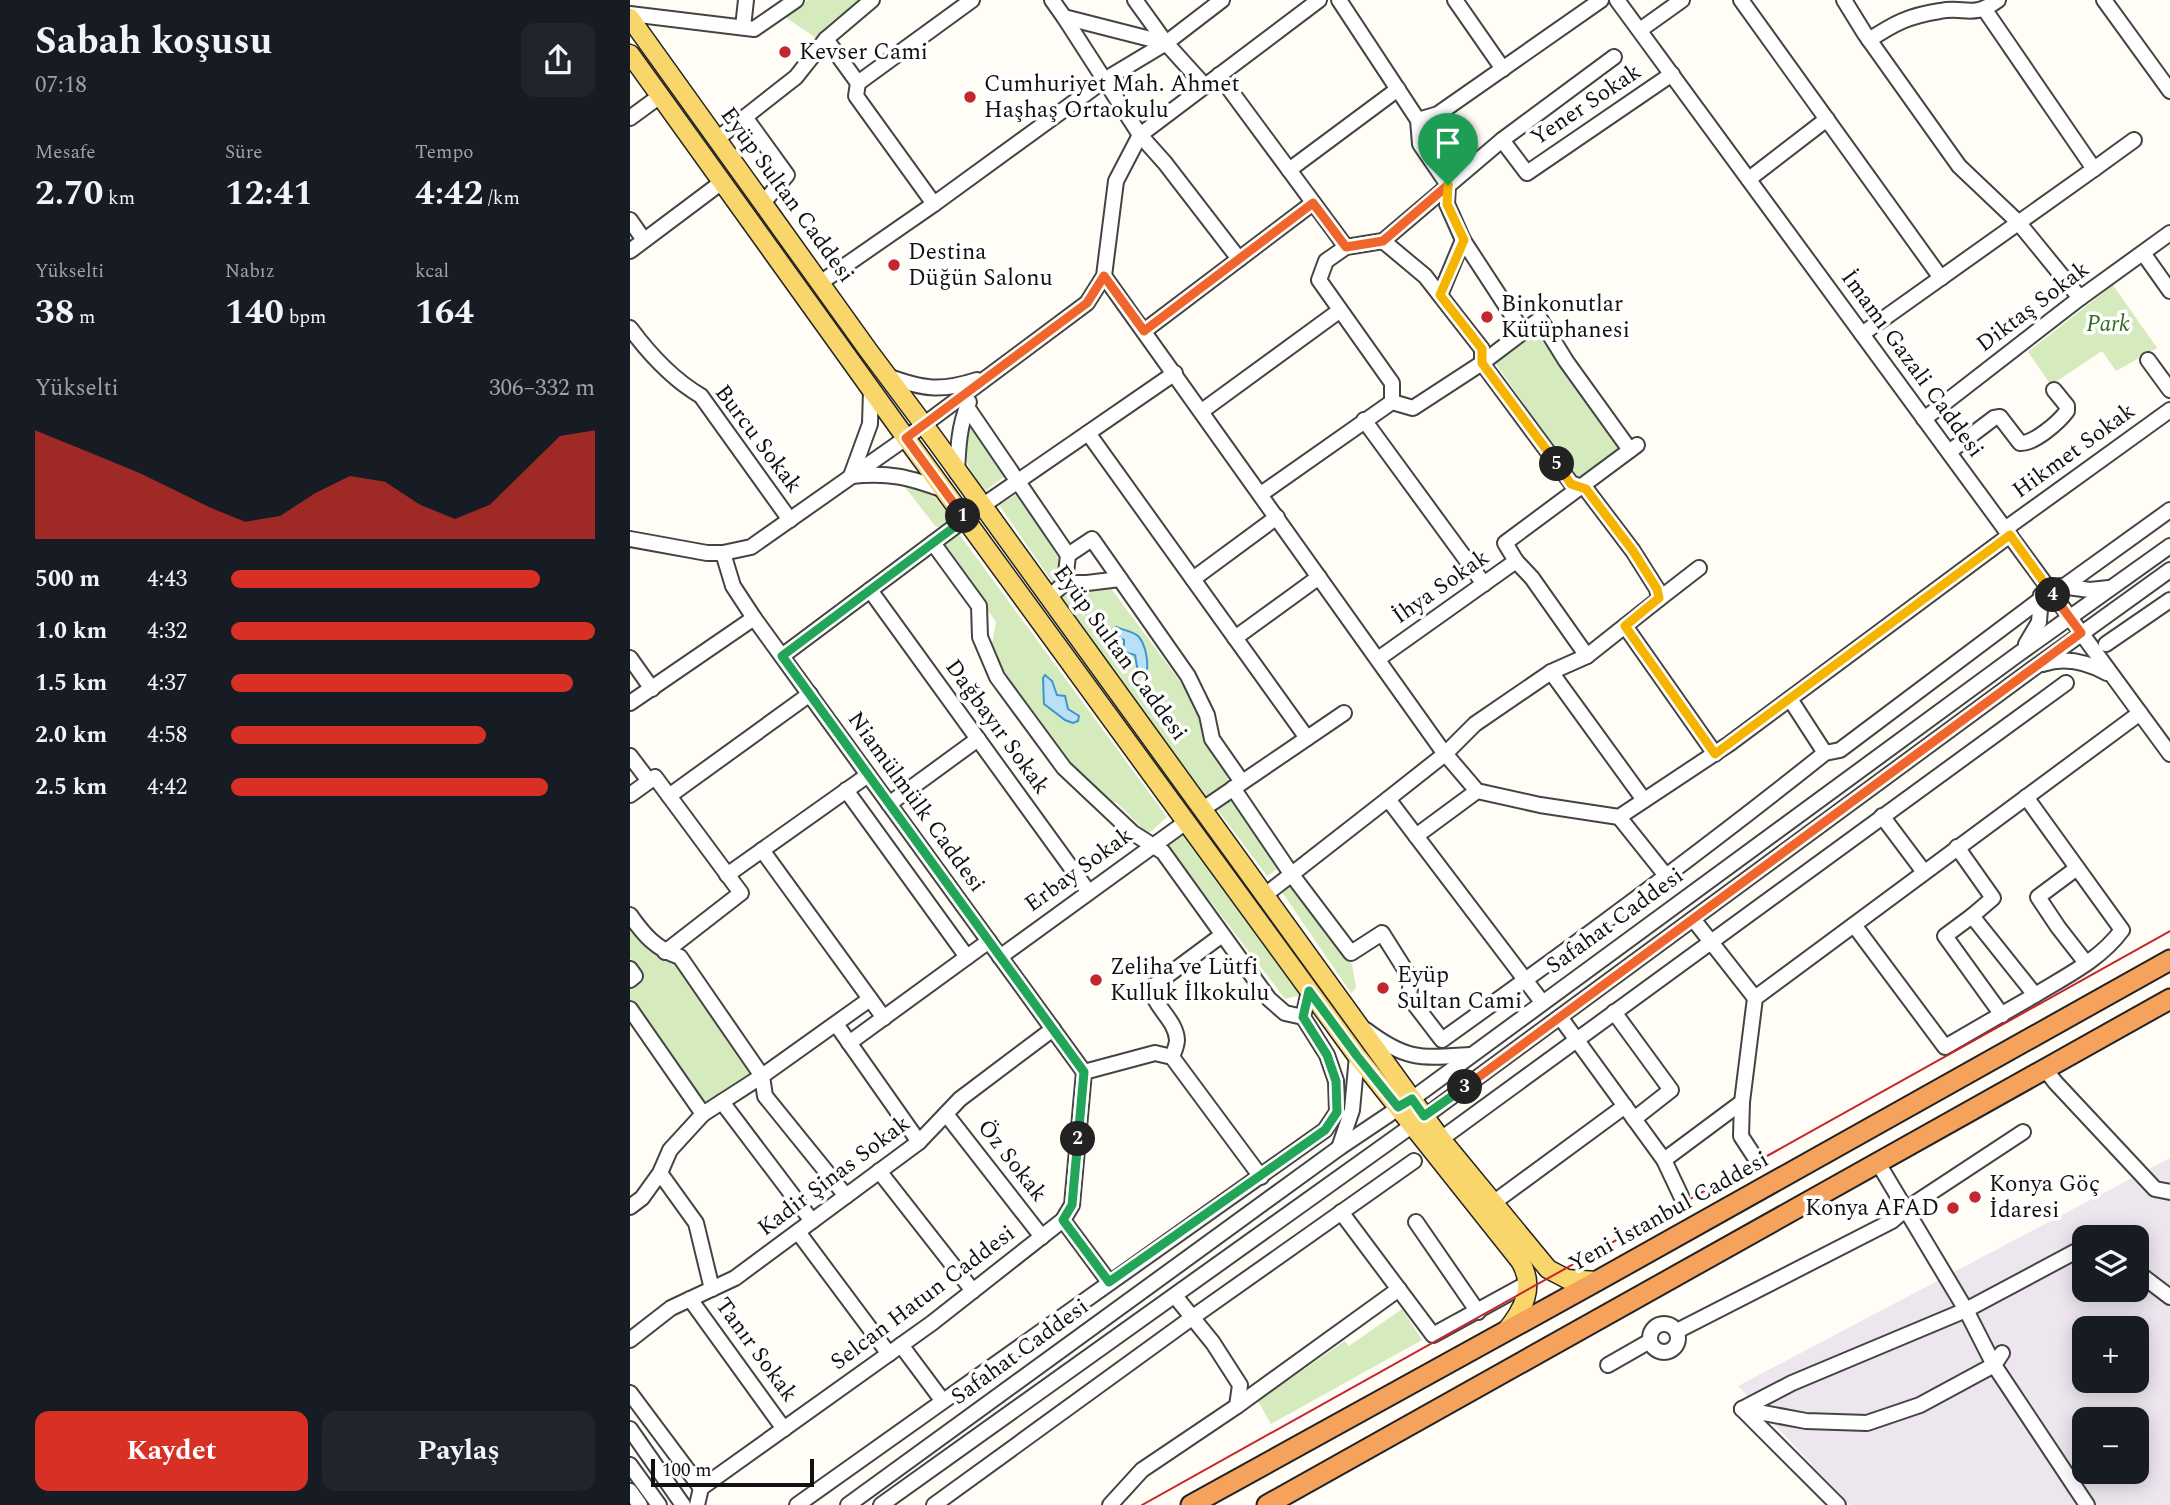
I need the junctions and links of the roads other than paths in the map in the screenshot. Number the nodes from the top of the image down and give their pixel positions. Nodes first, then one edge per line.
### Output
1 (746, 0) edge
2 (872, 0) edge
3 (972, 0) edge
4 (1052, 0) edge
5 (1135, 0) edge
6 (1222, 0) edge
7 (1319, 0) edge
8 (1339, 0) edge
9 (1455, 0) edge
10 (1601, 0) edge
11 (1617, 0) edge
12 (1682, 0) edge
13 (1741, 0) edge
14 (1844, 0) edge
15 (1998, 0) edge
16 (2104, 0) edge
17 (790, 2) edge
18 (1985, 9) junction
19 (630, 16) edge
20 (1064, 18) junction
21 (743, 27) junction
22 (1640, 30) junction
23 (826, 39) junction
24 (1869, 40) junction
25 (1166, 43) junction
26 (630, 54) edge
27 (1614, 57) dead end
28 (1503, 69) junction
29 (1672, 74) junction
30 (1219, 75) junction
31 (1106, 79) junction
32 (858, 83) junction
33 (1204, 86) junction
34 (1398, 89) junction
35 (2170, 90) edge
36 (660, 96) junction
37 (745, 117) junction
38 (630, 118) edge
39 (1827, 119) junction
40 (1418, 120) junction
41 (1140, 135) junction
42 (717, 139) junction
43 (1503, 140) junction
44 (2134, 140) dead end
45 (2094, 169) junction
46 (1289, 170) junction
47 (1749, 179) junction
48 (722, 182) junction
49 (1448, 185) junction
50 (763, 203) junction
51 (1313, 203) junction
52 (934, 204) junction
53 (630, 220) edge
54 (2018, 222) junction
55 (2170, 233) edge
56 (645, 240) junction
57 (1464, 240) junction
58 (1383, 241) junction
59 (1346, 247) junction
60 (630, 251) edge
61 (2143, 253) junction
62 (1238, 259) junction
63 (1104, 276) junction
64 (1941, 278) junction
65 (820, 283) junction
66 (2170, 291) edge
67 (1440, 295) junction
68 (2080, 298) junction
69 (1339, 311) junction
70 (630, 328) edge
71 (1144, 331) junction
72 (1523, 332) junction
73 (1862, 334) junction
74 (2148, 360) dead end
75 (1484, 365) junction
76 (1175, 373) junction
77 (887, 376) junction
78 (988, 376) junction
79 (871, 390) junction
80 (2054, 390) dead end
81 (2170, 390) edge
82 (1392, 402) junction
83 (967, 407) junction
84 (2170, 410) edge
85 (1202, 411) junction
86 (1924, 418) junction
87 (1364, 420) junction
88 (922, 425) junction
89 (1088, 433) junction
90 (906, 438) junction
91 (1949, 452) junction
92 (957, 473) junction
93 (851, 476) junction
94 (1018, 481) junction
95 (1576, 485) junction
96 (944, 490) junction
97 (1261, 494) junction
98 (982, 506) junction
99 (2170, 510) edge
100 (1277, 517) junction
101 (965, 519) junction
102 (790, 520) junction
103 (2007, 532) junction
104 (630, 540) edge
105 (933, 542) junction
106 (2170, 546) edge
107 (723, 553) junction
108 (1068, 555) junction
109 (1516, 561) junction
110 (1699, 568) dead end
111 (2170, 570) edge
112 (2039, 576) junction
113 (1320, 577) junction
114 (1120, 579) junction
115 (1193, 579) junction
116 (1065, 583) junction
117 (1484, 584) junction
118 (2063, 587) junction
119 (2112, 587) junction
120 (870, 590) junction
121 (1048, 597) junction
122 (1659, 598) junction
123 (2041, 599) junction
124 (2170, 600) edge
125 (2123, 604) junction
126 (754, 618) junction
127 (2070, 618) junction
128 (1625, 626) junction
129 (2081, 633) junction
130 (1235, 638) junction
131 (2106, 645) junction
132 (2017, 655) junction
133 (782, 656) junction
134 (1587, 656) junction
135 (630, 658) edge
136 (1378, 659) junction
137 (2031, 670) junction
138 (1551, 672) junction
139 (2112, 675) junction
140 (2066, 683) dead end
141 (652, 688) junction
142 (810, 694) junction
143 (1790, 699) junction
144 (630, 703) edge
145 (1344, 713) dead end
146 (2140, 713) junction
147 (1307, 738) junction
148 (978, 739) junction
149 (1825, 753) junction
150 (1445, 754) junction
151 (1715, 754) junction
152 (2170, 754) edge
153 (630, 756) edge
154 (868, 775) junction
155 (649, 781) junction
156 (1238, 785) junction
157 (846, 790) junction
158 (1477, 791) junction
159 (630, 795) edge
160 (669, 796) junction
161 (2026, 796) junction
162 (1388, 799) junction
163 (1644, 800) junction
164 (890, 804) junction
165 (1203, 809) junction
166 (1882, 816) junction
167 (1619, 817) junction
168 (1186, 822) junction
169 (1416, 836) junction
170 (1153, 845) junction
171 (1957, 847) junction
172 (762, 850) junction
173 (2077, 868) junction
174 (1924, 872) junction
175 (1292, 875) junction
176 (726, 876) junction
177 (1667, 877) junction
178 (1088, 891) junction
179 (1265, 895) junction
180 (630, 915) edge
181 (1972, 916) junction
182 (1693, 919) junction
183 (1854, 925) junction
184 (1222, 935) junction
185 (989, 941) junction
186 (1710, 941) junction
187 (665, 952) junction
188 (967, 957) junction
189 (1000, 957) junction
190 (2170, 960) edge
191 (2087, 964) junction
192 (630, 969) edge
193 (630, 980) edge
194 (1525, 981) junction
195 (1309, 991) junction
196 (2035, 995) junction
197 (1755, 998) junction
198 (870, 999) junction
199 (2170, 999) edge
200 (1542, 1002) junction
201 (630, 1009) edge
202 (1614, 1012) junction
203 (2002, 1015) junction
204 (1303, 1017) junction
205 (1560, 1017) junction
206 (884, 1018) junction
207 (1356, 1022) junction
208 (836, 1024) junction
209 (1053, 1029) junction
210 (1576, 1040) junction
211 (849, 1044) junction
212 (1470, 1055) junction
213 (1357, 1056) junction
214 (1172, 1057) junction
215 (2045, 1069) junction
216 (1084, 1072) junction
217 (762, 1076) junction
218 (722, 1102) junction
219 (1742, 1102) junction
220 (1405, 1103) junction
221 (1625, 1106) junction
222 (703, 1114) junction
223 (946, 1114) junction
224 (1634, 1119) junction
225 (1418, 1121) junction
226 (2023, 1132) dead end
227 (1441, 1139) junction
228 (919, 1142) junction
229 (1339, 1149) junction
230 (1754, 1156) dead end
231 (1664, 1160) junction
232 (1414, 1161) dead end
233 (1878, 1163) junction
234 (879, 1171) junction
235 (660, 1173) junction
236 (1261, 1177) junction
237 (2170, 1192) edge
238 (846, 1196) junction
239 (1681, 1196) dead end
240 (1493, 1203) junction
241 (630, 1207) edge
242 (1906, 1209) junction
243 (1341, 1212) junction
244 (1063, 1220) junction
245 (812, 1222) junction
246 (1416, 1222) dead end
247 (798, 1232) junction
248 (1042, 1237) junction
249 (2072, 1253) edge
250 (1597, 1281) junction
251 (2149, 1281) edge
252 (1109, 1282) junction
253 (1528, 1283) junction
254 (712, 1289) junction
255 (1399, 1289) junction
256 (973, 1291) junction
257 (1175, 1296) junction
258 (2170, 1297) edge
259 (690, 1299) junction
260 (1966, 1310) junction
261 (1478, 1312) junction
262 (1193, 1317) junction
263 (1506, 1331) junction
264 (1677, 1331) junction
265 (630, 1340) edge
266 (1650, 1342) junction
267 (895, 1350) junction
268 (1998, 1359) junction
269 (1608, 1365) dead end
270 (630, 1393) edge
271 (942, 1400) junction
272 (1237, 1406) junction
273 (1742, 1409) junction
274 (630, 1429) edge
275 (784, 1429) junction
276 (630, 1465) edge
277 (701, 1488) junction
278 (630, 1491) edge
279 (950, 1500) edge
280 (640, 1505) edge
281 (659, 1505) edge
282 (683, 1505) edge
283 (696, 1505) edge
284 (797, 1505) edge
285 (848, 1505) edge
286 (881, 1505) edge
287 (934, 1505) edge
288 (1110, 1505) edge
289 (1191, 1505) edge
290 (1267, 1505) edge
291 (1838, 1505) edge
292 (2087, 1505) edge

1 - 21 street
2 - 23 street
3 - 32 street
4 - 20 street
5 - 25 street
6 - 25 street
7 - 30 street
8 - 34 street
9 - 28 street
10 - 28 street
11 - 22 street, İmamı Gazali Caddesi
12 - 22 street
13 - 39 street
14 - 24 street
15 - 18 street
16 - 35 street
17 - 21 street
18 - 24 street
18 - 45 street
19 - 21 street
19 - 42 main road, Eyüp Sultan Caddesi
20 - 25 street
20 - 31 street
22 - 29 street, İmamı Gazali Caddesi
23 - 32 street
23 - 37 street
24 - 54 street
25 - 31 street
25 - 33 street
26 - 36 main road, Eyüp Sultan Caddesi
27 - 43 street
28 - 40 street
29 - 43 street, Yener Sokak
29 - 47 street, İmamı Gazali Caddesi
30 - 33 street
30 - 46 street
31 - 41 street
31 - 52 street
32 - 52 street
33 - 41 street
34 - 40 street
34 - 46 street
36 - 38 street
36 - 48 main road, Eyüp Sultan Caddesi
37 - 42 street
37 - 50 street
39 - 47 street
39 - 64 street
40 - 49 street
41 - 62 street
41 - 63 street
42 - 50 main road, Eyüp Sultan Caddesi
43 - 49 street
44 - 45 street
45 - 54 street
46 - 51 street
47 - 73 street, İmamı Gazali Caddesi
48 - 56 street
48 - 79 main road, Eyüp Sultan Caddesi
49 - 57 street
49 - 58 street
50 - 65 main road, Eyüp Sultan Caddesi
51 - 59 street
51 - 62 street
52 - 65 street
53 - 56 street
54 - 64 street
54 - 68 street
55 - 61 street, Diktaş Sokak
56 - 60 street
57 - 67 street
57 - 72 street
58 - 59 street
58 - 67 street
59 - 69 street
61 - 66 street
61 - 68 street, Diktaş Sokak
62 - 71 street
63 - 71 street
63 - 78 street
64 - 73 street
65 - 77 main road, Eyüp Sultan Caddesi
67 - 75 street
68 - 86 street, Diktaş Sokak
69 - 82 street
69 - 85 street
70 - 102 street, Burcu Sokak
71 - 76 street
72 - 75 street
72 - 95 street, İhya Sokak
73 - 86 street, İmamı Gazali Caddesi
74 - 81 street
75 - 82 street
75 - 95 street
76 - 85 street
76 - 89 street
77 - 78 street
77 - 88 main road, Eyüp Sultan Caddesi
78 - 83 street
78 - 88 street
79 - 90 main road, Eyüp Sultan Caddesi
79 - 93 street
80 - 91 street
82 - 87 street
83 - 92 street
83 - 94 street
84 - 103 street, Hikmet Sokak
85 - 97 street
86 - 91 street, İmamı Gazali Caddesi
87 - 97 street
87 - 117 street
88 - 90 street
88 - 92 main road, Eyüp Sultan Caddesi
89 - 94 street
89 - 115 street
90 - 93 street
90 - 96 main road, Eyüp Sultan Caddesi
91 - 103 street, İmamı Gazali Caddesi
92 - 98 main road, Eyüp Sultan Caddesi
93 - 96 street
93 - 102 street
94 - 98 street
94 - 108 street
95 - 109 street, İhya Sokak
95 - 122 street
96 - 101 main road, Eyüp Sultan Caddesi
97 - 100 street
98 - 121 main road, Eyüp Sultan Caddesi
99 - 118 street
100 - 113 street
100 - 115 street
101 - 105 street
101 - 168 main road, Eyüp Sultan Caddesi
102 - 107 street
103 - 112 street, İmamı Gazali Caddesi
103 - 143 street, Hikmet Sokak
104 - 107 street
105 - 120 street
105 - 170 street
106 - 119 street, Safahat Caddesi
107 - 126 street, Niamülmülk Caddesi
108 - 114 street
108 - 116 street
109 - 117 street, İhya Sokak
109 - 134 street
110 - 122 street
111 - 125 street, Safahat Caddesi
112 - 118 street
112 - 123 street
112 - 127 street, İmamı Gazali Caddesi
113 - 130 street
113 - 136 street
114 - 116 street
114 - 156 street
115 - 130 street
116 - 121 street
117 - 136 street, İhya Sokak
118 - 119 street
119 - 127 street, Safahat Caddesi
120 - 133 street
120 - 148 street, Dağbayır Sokak
121 - 165 main road, Eyüp Sultan Caddesi
122 - 128 street
123 - 132 street
123 - 149 street
124 - 131 street
125 - 129 street, Safahat Caddesi
125 - 131 street
126 - 133 street, Niamülmülk Caddesi
126 - 141 street
127 - 129 street, İmamı Gazali Caddesi
127 - 132 street, Safahat Caddesi
128 - 134 street
128 - 151 street
129 - 137 street, Safahat Caddesi
129 - 139 street, İmamı Gazali Caddesi
130 - 147 street
131 - 139 street
132 - 200 street, Safahat Caddesi
133 - 142 street, Niamülmülk Caddesi
134 - 138 street
135 - 141 street
136 - 150 street
137 - 139 street
137 - 182 street, Safahat Caddesi
138 - 150 street
138 - 163 street
139 - 146 street, İmamı Gazali Caddesi
140 - 166 street
141 - 144 street
142 - 154 street, Niamülmülk Caddesi
142 - 160 street
143 - 149 street
143 - 151 street, Hikmet Sokak
145 - 147 street
146 - 152 street, İmamı Gazali Caddesi
146 - 161 street
147 - 156 street
148 - 164 street
148 - 178 street, Dağbayır Sokak
149 - 177 street
150 - 158 street
150 - 162 street
151 - 163 street, Hikmet Sokak
153 - 155 street
154 - 157 street
154 - 164 street, Niamülmülk Caddesi
155 - 159 street
155 - 160 street
156 - 165 street
156 - 175 street
157 - 172 street
157 - 188 street
158 - 167 street
158 - 169 street
160 - 176 street
161 - 171 street
161 - 173 street
162 - 169 street
162 - 175 street
163 - 167 street, Hikmet Sokak
164 - 185 street, Niamülmülk Caddesi
165 - 179 main road, Eyüp Sultan Caddesi
166 - 174 street
166 - 186 street
167 - 177 street
168 - 170 street, Erbay Sokak
168 - 195 main road, Eyüp Sultan Caddesi
169 - 194 street
170 - 178 street, Erbay Sokak
170 - 184 street
171 - 174 street
171 - 181 street
172 - 176 street
172 - 198 street
173 - 191 street
173 - 191 street
174 - 183 street
175 - 179 street
175 - 194 street
176 - 187 street
177 - 194 street
178 - 189 street, Erbay Sokak
179 - 207 main road, Eyüp Sultan Caddesi
180 - 187 street
181 - 196 street
181 - 203 street
182 - 186 street
182 - 205 street, Safahat Caddesi
183 - 197 street
183 - 203 street
184 - 204 street
184 - 214 street
185 - 188 street
185 - 189 street, Niamülmülk Caddesi
186 - 197 street
186 - 202 street
187 - 217 street
188 - 206 street
189 - 209 street, Niamülmülk Caddesi
190 - 250 highway, Yeni İstanbul Caddesi
191 - 196 street
192 - 193 street
194 - 200 street
195 - 204 street
195 - 213 main road, Eyüp Sultan Caddesi
196 - 203 street
197 - 219 street
198 - 206 street
198 - 208 street
199 - 215 highway
200 - 212 street, Safahat Caddesi
201 - 222 street
202 - 210 street
202 - 224 street
204 - 236 street
205 - 210 street
205 - 225 street, Safahat Caddesi
206 - 211 street
207 - 212 street
207 - 220 main road, Eyüp Sultan Caddesi
208 - 211 street
208 - 217 street
209 - 216 street, Niamülmülk Caddesi
209 - 223 street, Kadir Şinas Sokak
210 - 221 street
210 - 227 street
211 - 228 street
212 - 220 street, Safahat Caddesi
213 - 220 main road, Eyüp Sultan Caddesi
213 - 229 street
214 - 216 street
214 - 236 street
215 - 233 highway
215 - 237 street
216 - 244 street
217 - 218 street
217 - 238 street
218 - 222 street
218 - 245 street
219 - 230 street
219 - 231 street
220 - 225 main road, Eyüp Sultan Caddesi
220 - 229 street, Safahat Caddesi
221 - 224 street
221 - 240 street
222 - 235 street
223 - 228 street, Kadir Şinas Sokak
223 - 248 street, Öz Sokak
224 - 231 street
225 - 227 main road, Eyüp Sultan Caddesi
225 - 253 main road, Eyüp Sultan Caddesi
225 - 257 street, Safahat Caddesi
226 - 242 street
227 - 240 main road, Eyüp Sultan Caddesi
228 - 234 street, Kadir Şinas Sokak
229 - 285 street, Safahat Caddesi
231 - 239 street
232 - 243 street
233 - 242 street
233 - 290 highway
234 - 238 street, Kadir Şinas Sokak
234 - 256 street
235 - 241 street
235 - 254 street
236 - 252 street
238 - 245 street, Kadir Şinas Sokak
240 - 250 main road, Eyüp Sultan Caddesi
242 - 260 street
242 - 264 street
243 - 255 street
243 - 262 street
244 - 248 street, Selcan Hatun Caddesi
244 - 252 street
245 - 247 street, Kadir Şinas Sokak
246 - 261 street
247 - 254 street, Kadir Şinas Sokak
247 - 267 street
248 - 256 street, Selcan Hatun Caddesi
249 - 260 street
250 - 263 highway, Yeni İstanbul Caddesi
251 - 258 street
252 - 271 street
253 - 261 street
253 - 263 main road
254 - 259 street, Kadir Şinas Sokak
255 - 261 street
255 - 272 street
256 - 267 street, Selcan Hatun Caddesi
257 - 262 street
257 - 286 street, Safahat Caddesi
259 - 265 street, Kadir Şinas Sokak
259 - 275 street, Tanır Sokak
260 - 268 street
260 - 273 street
262 - 272 street
262 - 279 street
263 - 289 highway, Yeni İstanbul Caddesi
264 - 266 street
264 - 266 street
266 - 269 street
267 - 271 street
267 - 275 street, Selcan Hatun Caddesi
268 - 273 street
268 - 292 street
270 - 277 street
271 - 284 street
272 - 288 street
273 - 291 street
274 - 282 street
275 - 277 street, Selcan Hatun Caddesi
276 - 281 street
277 - 283 street
278 - 280 street
279 - 287 street

